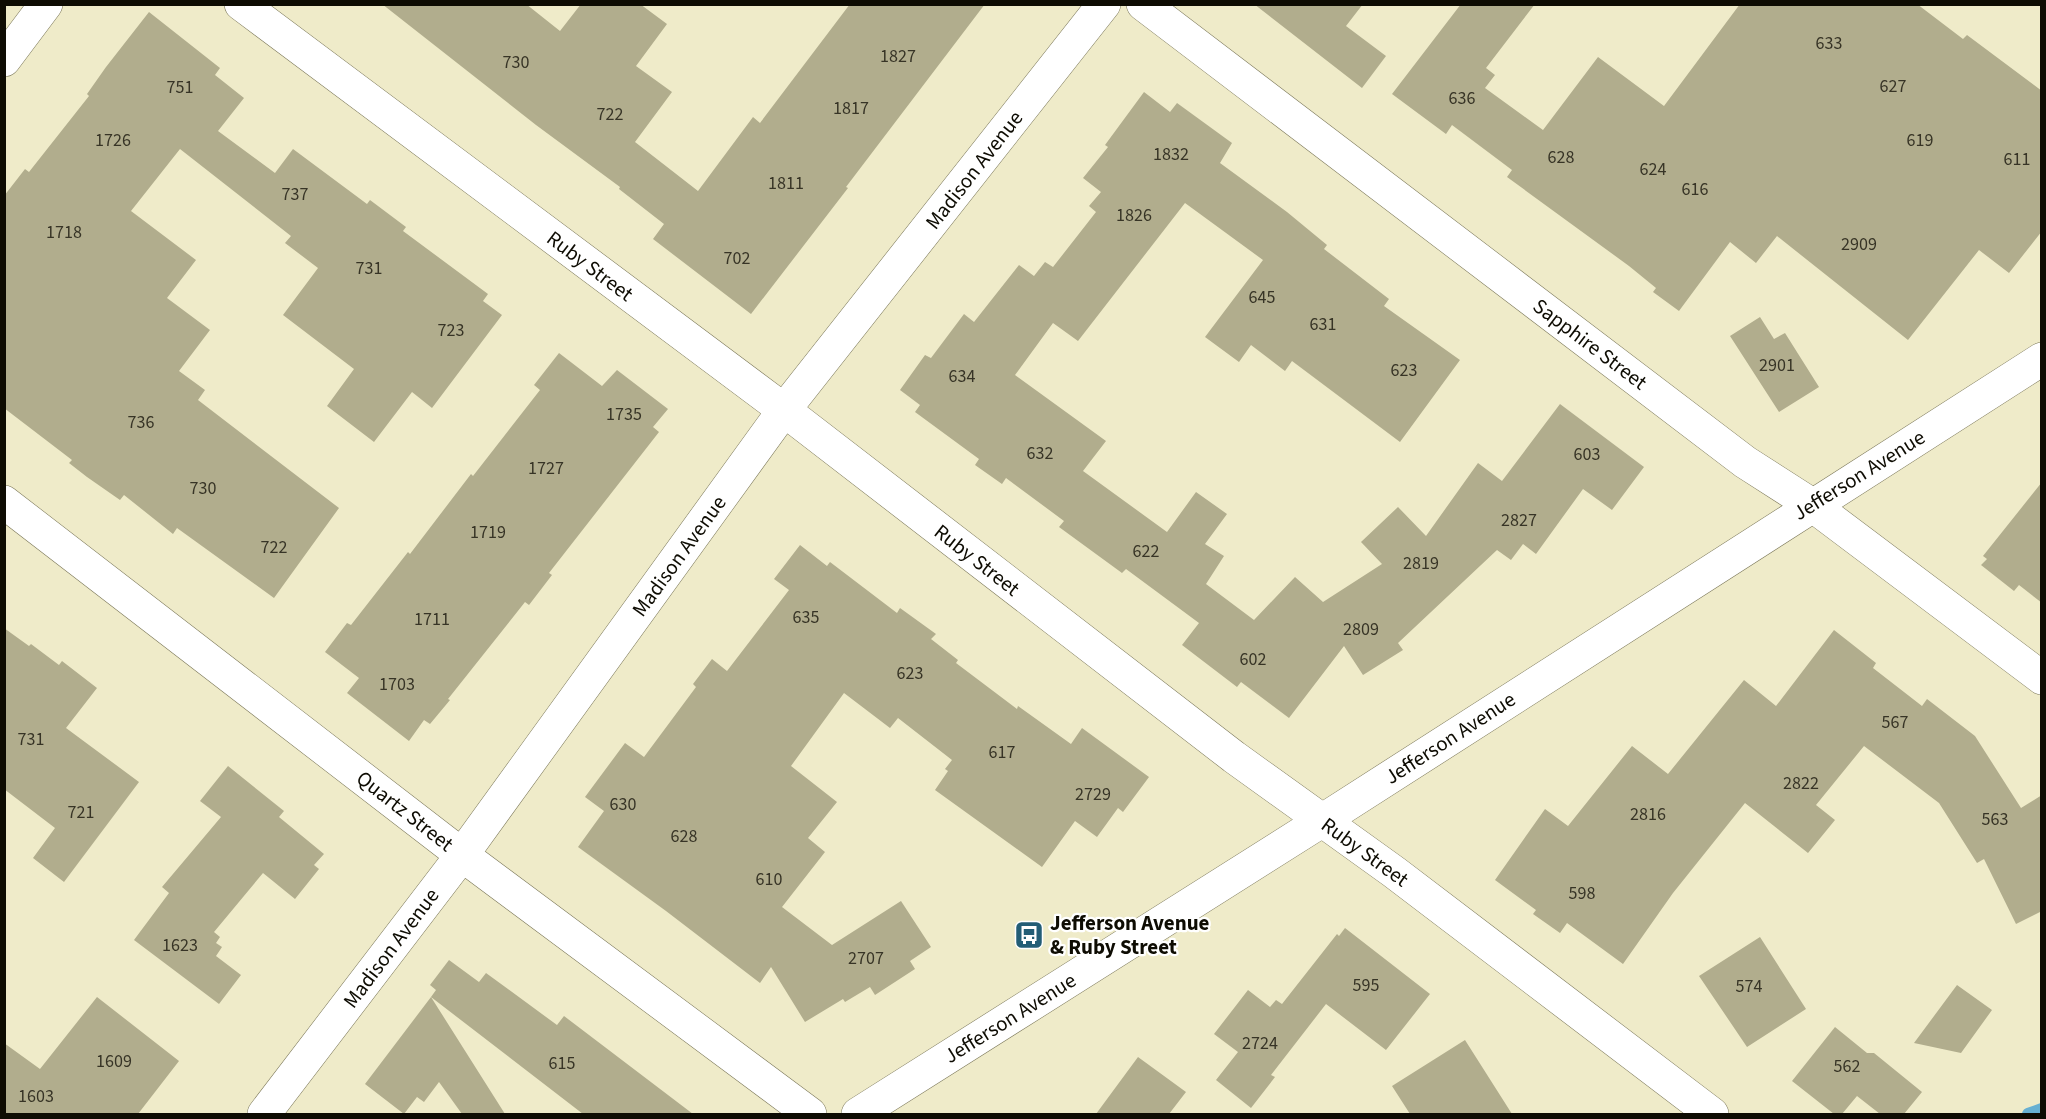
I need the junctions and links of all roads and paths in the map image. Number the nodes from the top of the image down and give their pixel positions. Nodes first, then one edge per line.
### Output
1 (46, 4) edge
2 (241, 4) edge
3 (1104, 4) edge
4 (1143, 4) edge
5 (4, 60) edge
6 (2042, 359) edge
7 (784, 410) junction
8 (4, 502) edge
9 (1812, 505) junction
10 (2042, 678) edge
11 (1323, 820) junction
12 (462, 855) junction
13 (264, 1114) edge
14 (810, 1114) edge
15 (858, 1114) edge
16 (1712, 1114) edge

1 - 5 street
2 - 7 street, Ruby Street
3 - 7 street, Madison Avenue
4 - 9 street, Sapphire Street
6 - 9 street, Jefferson Avenue
7 - 11 street, Ruby Street
7 - 12 street, Madison Avenue
8 - 12 street, Quartz Street
9 - 10 street, Sapphire Street
9 - 11 street, Jefferson Avenue
11 - 15 street, Jefferson Avenue
11 - 16 street, Ruby Street
12 - 13 street, Madison Avenue
12 - 14 street, Quartz Street

